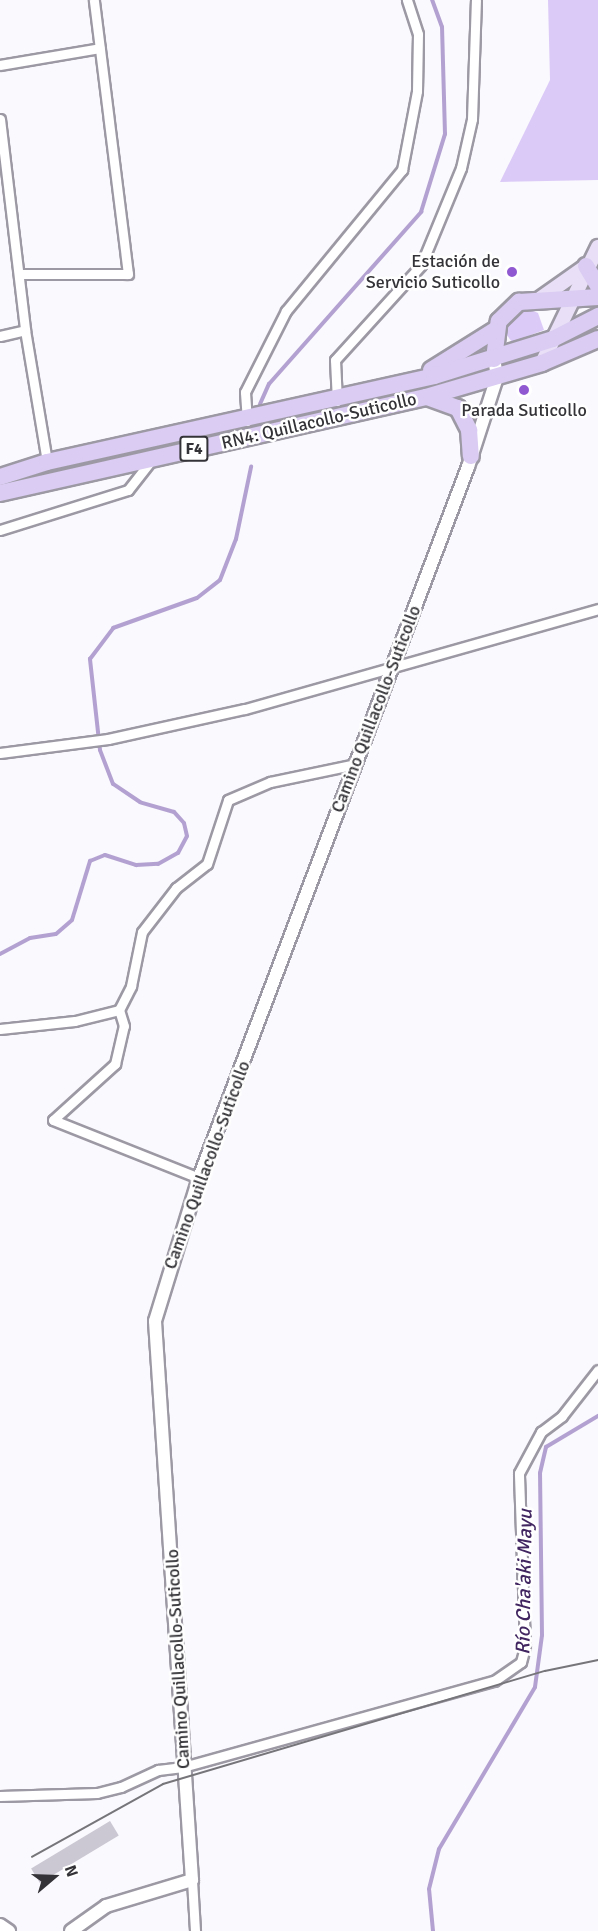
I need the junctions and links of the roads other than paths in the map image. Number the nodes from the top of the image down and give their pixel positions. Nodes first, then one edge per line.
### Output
1 (94, 0) edge
2 (407, 0) edge
3 (476, 0) edge
4 (100, 48) junction
5 (0, 65) edge
6 (0, 119) edge
7 (598, 247) edge
8 (586, 266) junction
9 (20, 274) junction
10 (598, 286) edge
11 (598, 297) edge
12 (541, 298) junction
13 (570, 300) junction
14 (598, 316) edge
15 (25, 330) junction
16 (495, 330) junction
17 (0, 336) edge
18 (553, 339) junction
19 (598, 339) edge
20 (494, 358) junction
21 (543, 363) junction
22 (497, 377) junction
23 (406, 383) junction
24 (426, 397) junction
25 (337, 401) junction
26 (247, 421) junction
27 (471, 456) junction
28 (153, 458) junction
29 (47, 462) junction
30 (0, 465) edge
31 (0, 477) edge
32 (0, 493) edge
33 (0, 530) edge
34 (598, 609) edge
35 (392, 664) junction
36 (0, 753) edge
37 (356, 764) junction
38 (119, 1010) junction
39 (0, 1029) edge
40 (199, 1178) junction
41 (598, 1370) edge
42 (183, 1767) junction
43 (0, 1796) edge
44 (192, 1880) junction
45 (0, 1925) edge
46 (9, 1931) edge
47 (71, 1931) edge
48 (195, 1931) edge

1 - 4 street
2 - 26 street
3 - 25 street
4 - 5 street
4 - 9 street
6 - 9 street
7 - 8 main road
8 - 10 highway
8 - 12 main road
8 - 13 main road
9 - 15 street
11 - 13 highway
12 - 13 highway
12 - 16 highway
13 - 18 main road
14 - 18 highway, RN4: Quillacollo-Suticollo / F4
15 - 17 street
15 - 29 street
16 - 20 highway
16 - 23 highway
18 - 20 highway, RN4: Quillacollo-Suticollo / F4
18 - 21 main road
19 - 21 highway, RN4: Quillacollo-Suticollo / F4
20 - 22 main road, Camino Quillacollo-Suticollo
20 - 23 highway, RN4: Quillacollo-Suticollo / F4
21 - 22 highway, RN4: Quillacollo-Suticollo / F4
22 - 24 highway, RN4: Quillacollo-Suticollo / F4
22 - 27 main road, Camino Quillacollo-Suticollo
23 - 25 highway, RN4: Quillacollo-Suticollo / F4
24 - 27 highway
24 - 28 highway, RN4: Quillacollo-Suticollo / F4
25 - 26 highway, RN4: Quillacollo-Suticollo / F4
26 - 29 highway, RN4: Quillacollo-Suticollo / F4
27 - 35 main road, Camino Quillacollo-Suticollo
28 - 32 highway, RN4: Quillacollo-Suticollo / F4
28 - 33 street
29 - 30 highway, RN4: Quillacollo-Suticollo / F4
29 - 31 highway, RN4: Quillacollo-Suticollo / F4
34 - 35 street
35 - 36 street
35 - 37 main road, Camino Quillacollo-Suticollo
37 - 38 street
37 - 40 main road, Camino Quillacollo-Suticollo
38 - 39 street
38 - 40 street
40 - 42 main road, Camino Quillacollo-Suticollo
41 - 42 street
42 - 43 street
42 - 44 main road, Camino Quillacollo-Suticollo
44 - 47 main road
44 - 48 street
45 - 46 main road

